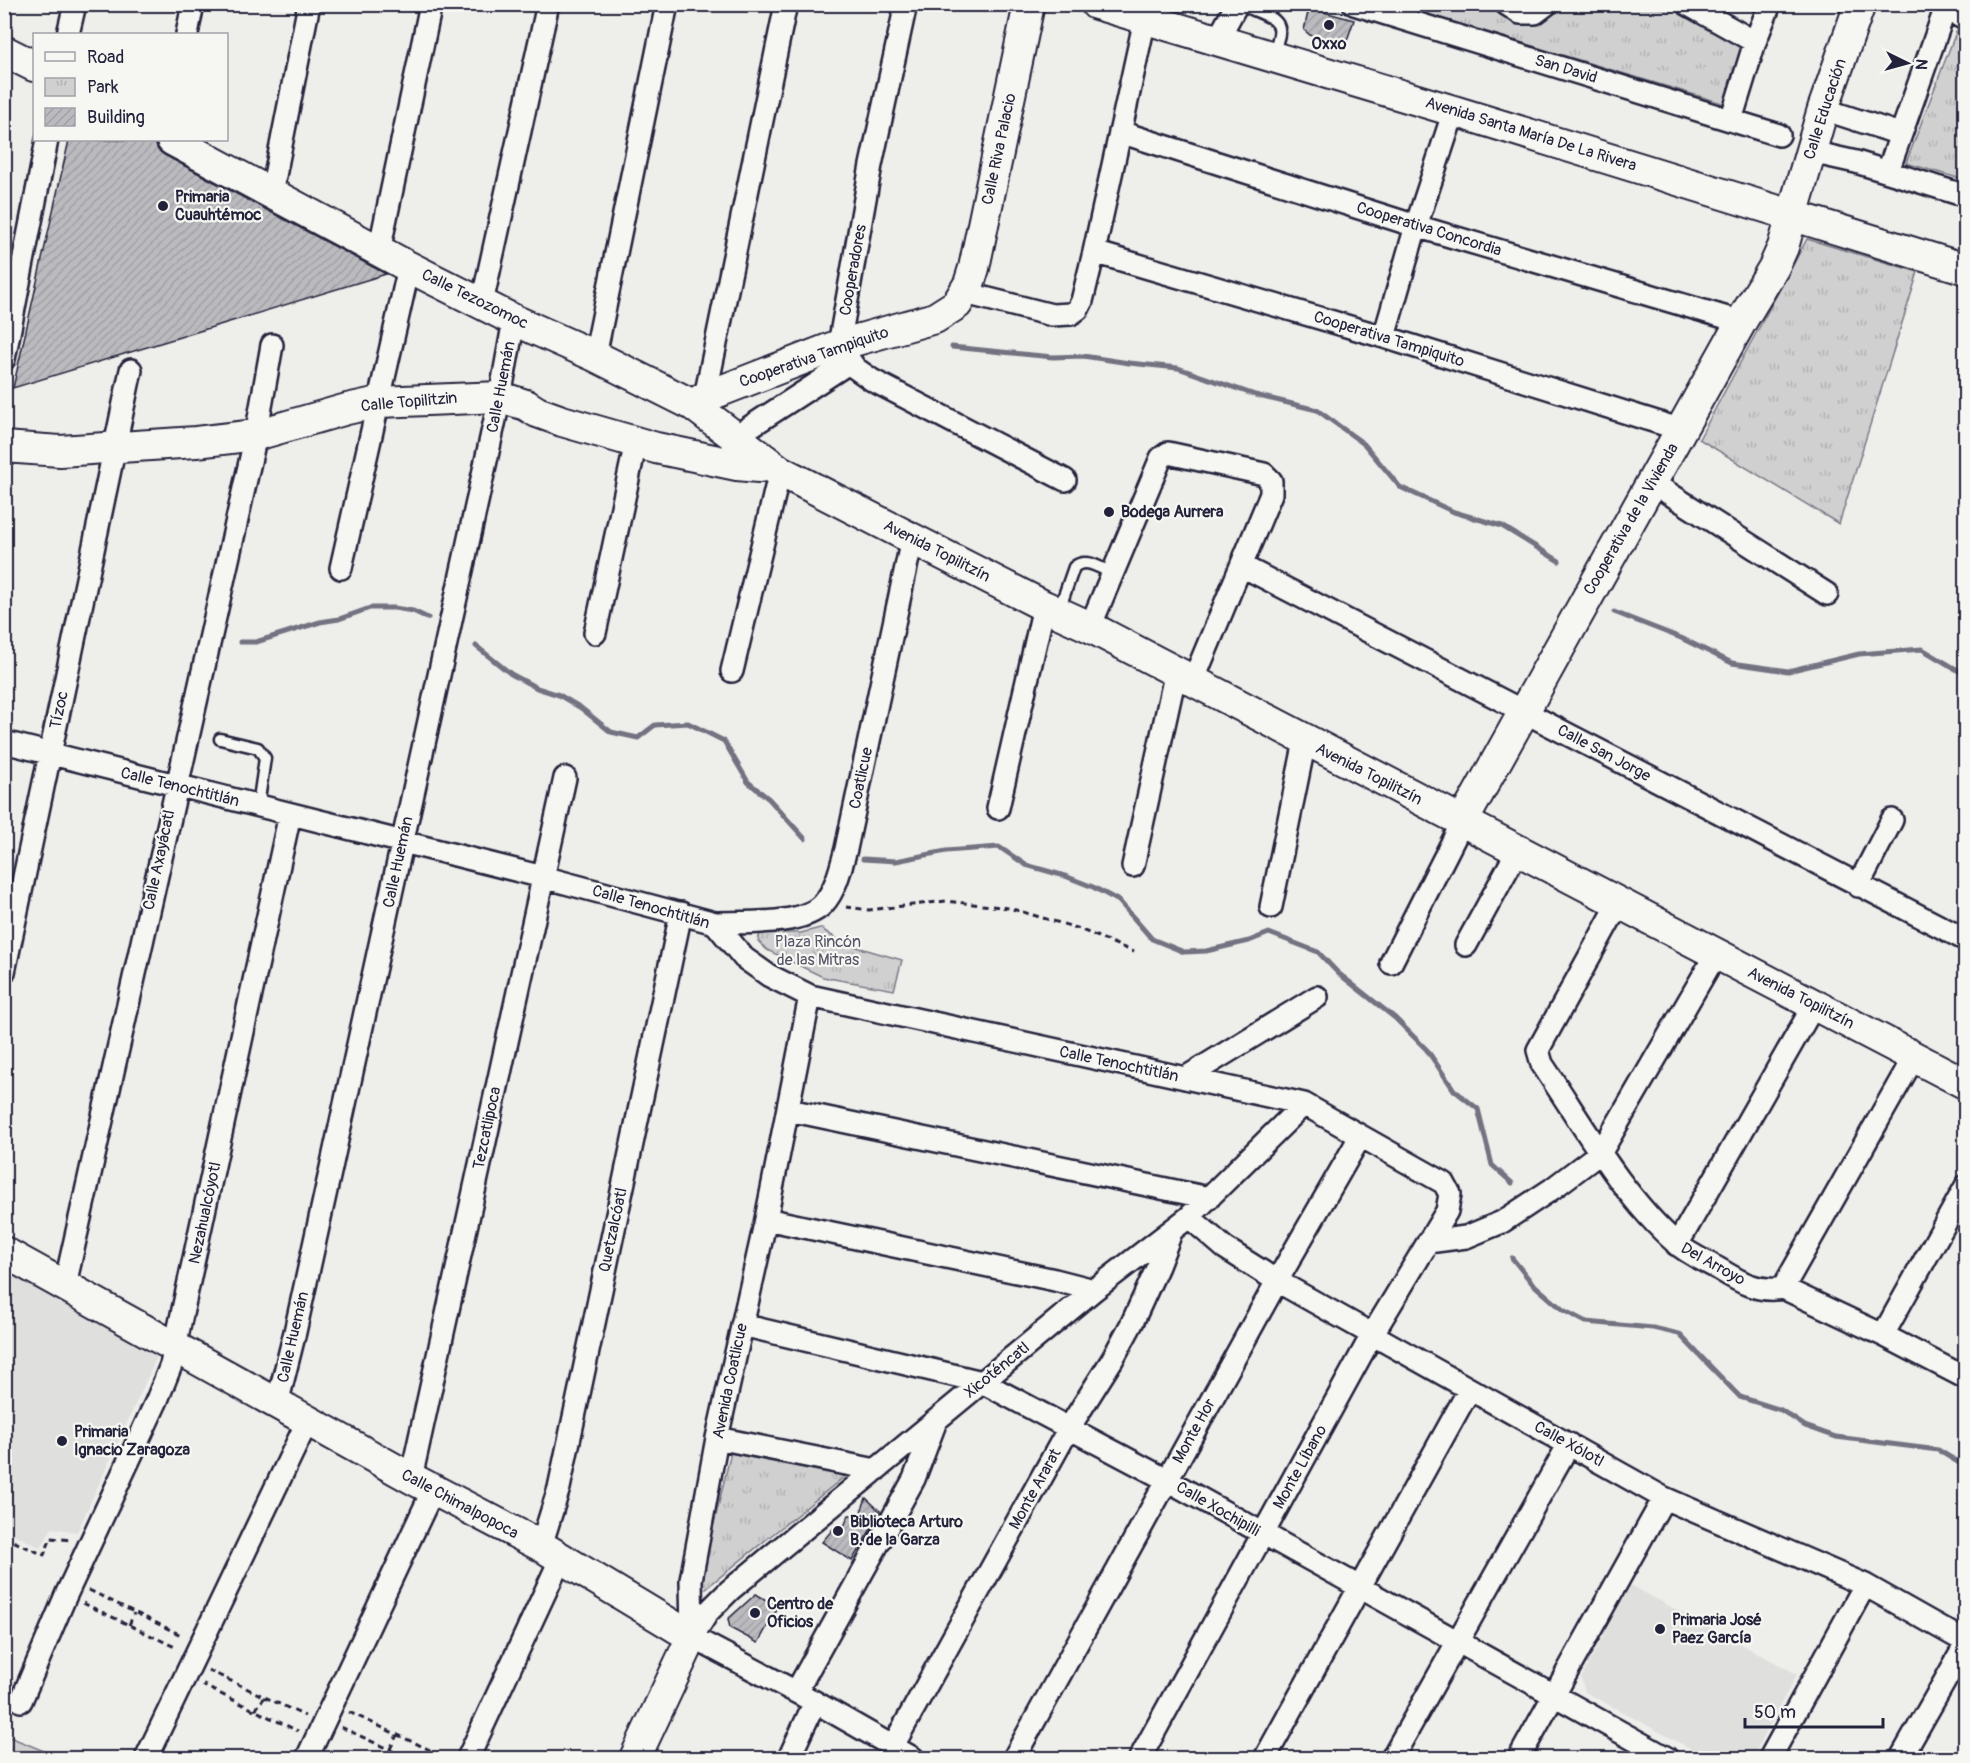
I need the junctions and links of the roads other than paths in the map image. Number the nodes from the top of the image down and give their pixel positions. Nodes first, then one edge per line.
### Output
1 (75, 4) edge
2 (193, 4) edge
3 (309, 4) edge
4 (431, 4) edge
5 (548, 4) edge
6 (667, 4) edge
7 (786, 4) edge
8 (906, 4) edge
9 (1029, 4) edge
10 (1096, 4) edge
11 (1238, 4) edge
12 (1506, 4) edge
13 (1687, 4) edge
14 (1770, 4) edge
15 (1860, 4) edge
16 (1355, 5) edge
17 (1946, 6) edge
18 (1541, 9) edge
19 (1145, 19) junction
20 (1965, 20) edge
21 (68, 33) edge
22 (187, 33) edge
23 (1218, 39) junction
24 (1755, 42) junction
25 (4, 51) edge
26 (1271, 55) junction
27 (33, 66) edge
28 (1823, 109) junction
29 (1454, 111) junction
30 (1731, 120) junction
31 (1120, 132) junction
32 (1900, 134) junction
33 (1779, 135) dead end
34 (47, 141) edge
35 (174, 141) edge
36 (1811, 152) junction
37 (1888, 171) junction
38 (272, 191) junction
39 (1965, 196) edge
40 (1793, 214) junction
41 (1416, 226) junction
42 (379, 251) junction
43 (1094, 252) junction
44 (409, 267) junction
45 (1965, 269) edge
46 (964, 293) junction
47 (482, 303) junction
48 (514, 320) junction
49 (1741, 322) junction
50 (1384, 337) junction
51 (272, 345) dead end
52 (844, 354) junction
53 (595, 356) junction
54 (4, 359) edge
55 (131, 370) dead end
56 (500, 397) junction
57 (699, 401) junction
58 (379, 402) junction
59 (1682, 430) junction
60 (256, 435) junction
61 (736, 436) junction
62 (636, 442) junction
63 (4, 447) edge
64 (114, 447) junction
65 (776, 468) junction
66 (1065, 480) dead end
67 (1651, 482) junction
68 (912, 539) junction
69 (1242, 566) junction
70 (341, 568) dead end
71 (1112, 573) junction
72 (1827, 594) dead end
73 (1051, 609) junction
74 (1090, 627) junction
75 (595, 633) dead end
76 (732, 671) dead end
77 (1184, 676) junction
78 (1523, 710) junction
79 (220, 739) dead end
80 (1305, 741) junction
81 (4, 742) edge
82 (50, 755) junction
83 (565, 778) dead end
84 (176, 786) junction
85 (258, 806) junction
86 (998, 808) dead end
87 (291, 814) junction
88 (1892, 820) dead end
89 (1463, 821) junction
90 (403, 843) junction
91 (1518, 850) junction
92 (1133, 866) dead end
93 (543, 877) junction
94 (1858, 886) junction
95 (1619, 903) junction
96 (1271, 907) dead end
97 (681, 913) junction
98 (715, 923) junction
99 (1964, 935) edge
100 (1466, 945) dead end
101 (1716, 954) junction
102 (1391, 963) dead end
103 (4, 972) edge
104 (810, 996) junction
105 (1317, 997) dead end
106 (1814, 1005) junction
107 (1914, 1057) junction
108 (1185, 1078) junction
109 (1965, 1084) edge
110 (1304, 1104) junction
111 (789, 1110) junction
112 (1360, 1137) junction
113 (1601, 1152) junction
114 (1965, 1186) edge
115 (1209, 1198) junction
116 (1447, 1211) joint
117 (1189, 1217) junction
118 (766, 1219) junction
119 (1172, 1230) junction
120 (1428, 1242) junction
121 (1677, 1245) junction
122 (4, 1252) edge
123 (1277, 1281) junction
124 (65, 1286) junction
125 (1783, 1288) junction
126 (1094, 1290) junction
127 (742, 1325) junction
128 (1372, 1335) junction
129 (1883, 1335) junction
130 (176, 1347) junction
131 (1965, 1378) edge
132 (982, 1382) junction
133 (1469, 1390) junction
134 (277, 1404) junction
135 (936, 1419) junction
136 (308, 1420) junction
137 (1069, 1428) junction
138 (717, 1438) junction
139 (1569, 1444) junction
140 (876, 1470) junction
141 (1167, 1480) junction
142 (422, 1484) junction
143 (1664, 1498) junction
144 (1263, 1535) junction
145 (551, 1552) junction
146 (1865, 1585) junction
147 (1360, 1587) junction
148 (692, 1637) junction
149 (1457, 1641) junction
150 (1965, 1643) edge
151 (796, 1692) junction
152 (1554, 1695) junction
153 (21, 1701) dead end
154 (815, 1702) junction
155 (321, 1729) edge
156 (893, 1746) junction
157 (1655, 1756) edge
158 (146, 1758) edge
159 (468, 1758) edge
160 (635, 1758) edge
161 (789, 1758) edge
162 (913, 1758) edge
163 (1014, 1758) edge
164 (1140, 1758) edge
165 (1265, 1758) edge
166 (1392, 1758) edge
167 (1519, 1758) edge
168 (1770, 1758) edge
169 (1901, 1758) edge

1 - 21 street
2 - 22 street
3 - 38 street
4 - 42 street
5 - 47 street
6 - 53 street
7 - 57 street
8 - 52 street, Cooperadores
9 - 46 street, Calle Riva Palacio
10 - 19 street, Avenida Santa María De La Rivera
11 - 23 street
11 - 26 lane
12 - 18 street
13 - 24 street
14 - 24 street
15 - 28 street, Calle Educación
16 - 30 street, San David
17 - 20 street
17 - 32 street
19 - 23 street, Avenida Santa María De La Rivera
19 - 31 street
23 - 26 street, Avenida Santa María De La Rivera
24 - 30 street
25 - 27 street
26 - 29 street, Avenida Santa María De La Rivera
28 - 32 street
28 - 36 street, Calle Educación
29 - 40 street, Avenida Santa María De La Rivera
29 - 41 street
30 - 33 street, San David
31 - 41 street, Cooperativa Concordia
31 - 43 street
32 - 37 street
34 - 54 street
35 - 38 street, Calle Tezozomoc
36 - 37 street
36 - 40 street, Calle Educación
37 - 39 street
38 - 42 street, Calle Tezozomoc
40 - 45 street, Avenida Santa María De La Rivera
40 - 49 street, Cooperativa de la Vivienda
41 - 49 street, Cooperativa Concordia
41 - 50 street
42 - 44 street, Calle Tezozomoc
43 - 46 street
43 - 50 street, Cooperativa Tampiquito
44 - 47 street, Calle Tezozomoc
44 - 58 street
46 - 52 street, Cooperativa Tampiquito
47 - 48 street, Calle Tezozomoc
48 - 53 street, Calle Tezozomoc
48 - 56 street, Calle Huemán
49 - 59 street, Cooperativa de la Vivienda
50 - 59 street, Cooperativa Tampiquito
51 - 60 street, Calle Axayácatl
52 - 57 street, Cooperativa Tampiquito
52 - 61 street, Cooperativa Tampiquito
52 - 66 street
53 - 57 street, Calle Tezozomoc
55 - 64 street, Tízoc
56 - 58 street, Calle Topilitzin
56 - 62 street, Calle Topilitzin
56 - 90 street, Calle Huemán
57 - 61 street, Calle Tezozomoc
58 - 60 street, Calle Topilitzin
58 - 70 street
59 - 67 street, Cooperativa de la Vivienda
60 - 64 street, Calle Topilitzin
60 - 84 street, Calle Axayácatl
61 - 65 street, Calle Tezozomoc
62 - 65 street, Calle Topilitzin
62 - 75 street
63 - 64 street, Calle Topilitzin
64 - 82 street, Tízoc
65 - 68 street, Avenida Topilitzín
65 - 76 street
67 - 72 street
67 - 78 street, Cooperativa de la Vivienda
68 - 73 street, Avenida Topilitzín
68 - 98 street, Coatlicue
69 - 71 street
69 - 77 street
69 - 78 street, Calle San Jorge
71 - 73 lane
71 - 74 street
73 - 74 street, Avenida Topilitzín
73 - 86 street
74 - 77 street, Avenida Topilitzín
77 - 80 street, Avenida Topilitzín
77 - 92 street
78 - 89 street, Cooperativa de la Vivienda
78 - 94 street, Calle San Jorge
79 - 85 lane
80 - 89 street, Avenida Topilitzín
80 - 96 street
81 - 82 street, Calle Tenochtitlán
82 - 84 street, Calle Tenochtitlán
82 - 103 street, Tízoc
83 - 93 street, Tezcatlipoca
84 - 85 street, Calle Tenochtitlán
84 - 124 street, Calle Axayácatl
85 - 87 street, Calle Tenochtitlán
87 - 90 street, Calle Tenochtitlán
87 - 130 street, Nezahualcóyotl
88 - 94 street
89 - 91 street, Avenida Topilitzín
89 - 102 street
90 - 93 street, Calle Tenochtitlán
90 - 134 street, Calle Huemán
91 - 95 street, Avenida Topilitzín
91 - 100 street
93 - 97 street, Calle Tenochtitlán
93 - 142 street, Tezcatlipoca
94 - 99 street, Calle San Jorge
95 - 101 street, Avenida Topilitzín
95 - 113 street, Del Arroyo
97 - 98 street, Calle Tenochtitlán
97 - 145 street, Quetzalcóatl
98 - 104 street, Calle Tenochtitlán
101 - 106 street, Avenida Topilitzín
101 - 113 street
104 - 108 street, Calle Tenochtitlán
104 - 111 street, Avenida Coatlicue
105 - 108 street
106 - 107 street, Avenida Topilitzín
106 - 121 street
107 - 109 street, Avenida Topilitzín
107 - 125 street
108 - 110 street, Calle Tenochtitlán
110 - 112 street, Calle Tenochtitlán
110 - 115 street, Xicoténcatl
111 - 115 street
111 - 118 street, Avenida Coatlicue
112 - 116 street, Calle Tenochtitlán
112 - 123 street, Monte Hor
113 - 120 street
113 - 121 street, Del Arroyo
114 - 129 street
115 - 117 street, Xicoténcatl
116 - 120 street, Monte Líbano
117 - 119 street, Xicoténcatl
117 - 123 street, Calle Xólotl
118 - 126 street
118 - 127 street, Avenida Coatlicue
119 - 126 street, Xicoténcatl
119 - 137 street, Monte Ararat
120 - 128 street, Monte Líbano
121 - 125 street, Del Arroyo
122 - 124 street, Calle Chimalpopoca
123 - 128 street, Calle Xólotl
123 - 141 street, Monte Hor
124 - 130 street, Calle Chimalpopoca
125 - 129 street, Del Arroyo
126 - 132 street, Xicoténcatl
127 - 132 street, Calle Xochipilli
127 - 138 street, Avenida Coatlicue
128 - 133 street, Calle Xólotl
128 - 144 street, Monte Líbano
129 - 131 street, Del Arroyo
130 - 134 street, Calle Chimalpopoca
130 - 153 street, Nezahualcóyotl
132 - 135 street, Xicoténcatl
132 - 137 street, Calle Xochipilli
133 - 139 street, Calle Xólotl
133 - 147 street
134 - 136 street, Calle Chimalpopoca
135 - 140 street, Xicoténcatl
135 - 151 street
136 - 142 street, Calle Chimalpopoca
136 - 158 street
137 - 141 street, Calle Xochipilli
137 - 156 street, Monte Ararat
138 - 140 street
138 - 148 street, Avenida Coatlicue
139 - 143 street, Calle Xólotl
139 - 149 street
140 - 148 street, Xicoténcatl
141 - 144 street, Calle Xochipilli
141 - 163 street, Monte Hor
142 - 145 street, Calle Chimalpopoca
142 - 155 street, Tezcatlipoca
143 - 146 street, Calle Xólotl
143 - 152 street
144 - 147 street, Calle Xochipilli
144 - 164 street, Monte Líbano
145 - 148 street, Calle Chimalpopoca
145 - 159 street, Quetzalcóatl
146 - 150 street, Calle Xólotl
146 - 168 street
147 - 149 street, Calle Xochipilli
147 - 165 street
148 - 151 street, Calle Chimalpopoca
148 - 160 street, Avenida Coatlicue
149 - 152 street, Calle Xochipilli
149 - 166 street
150 - 169 street
151 - 154 street, Calle Chimalpopoca
152 - 157 street, Calle Xochipilli
152 - 167 street
154 - 156 street, Calle Chimalpopoca
154 - 161 street
156 - 162 street, Calle Chimalpopoca

